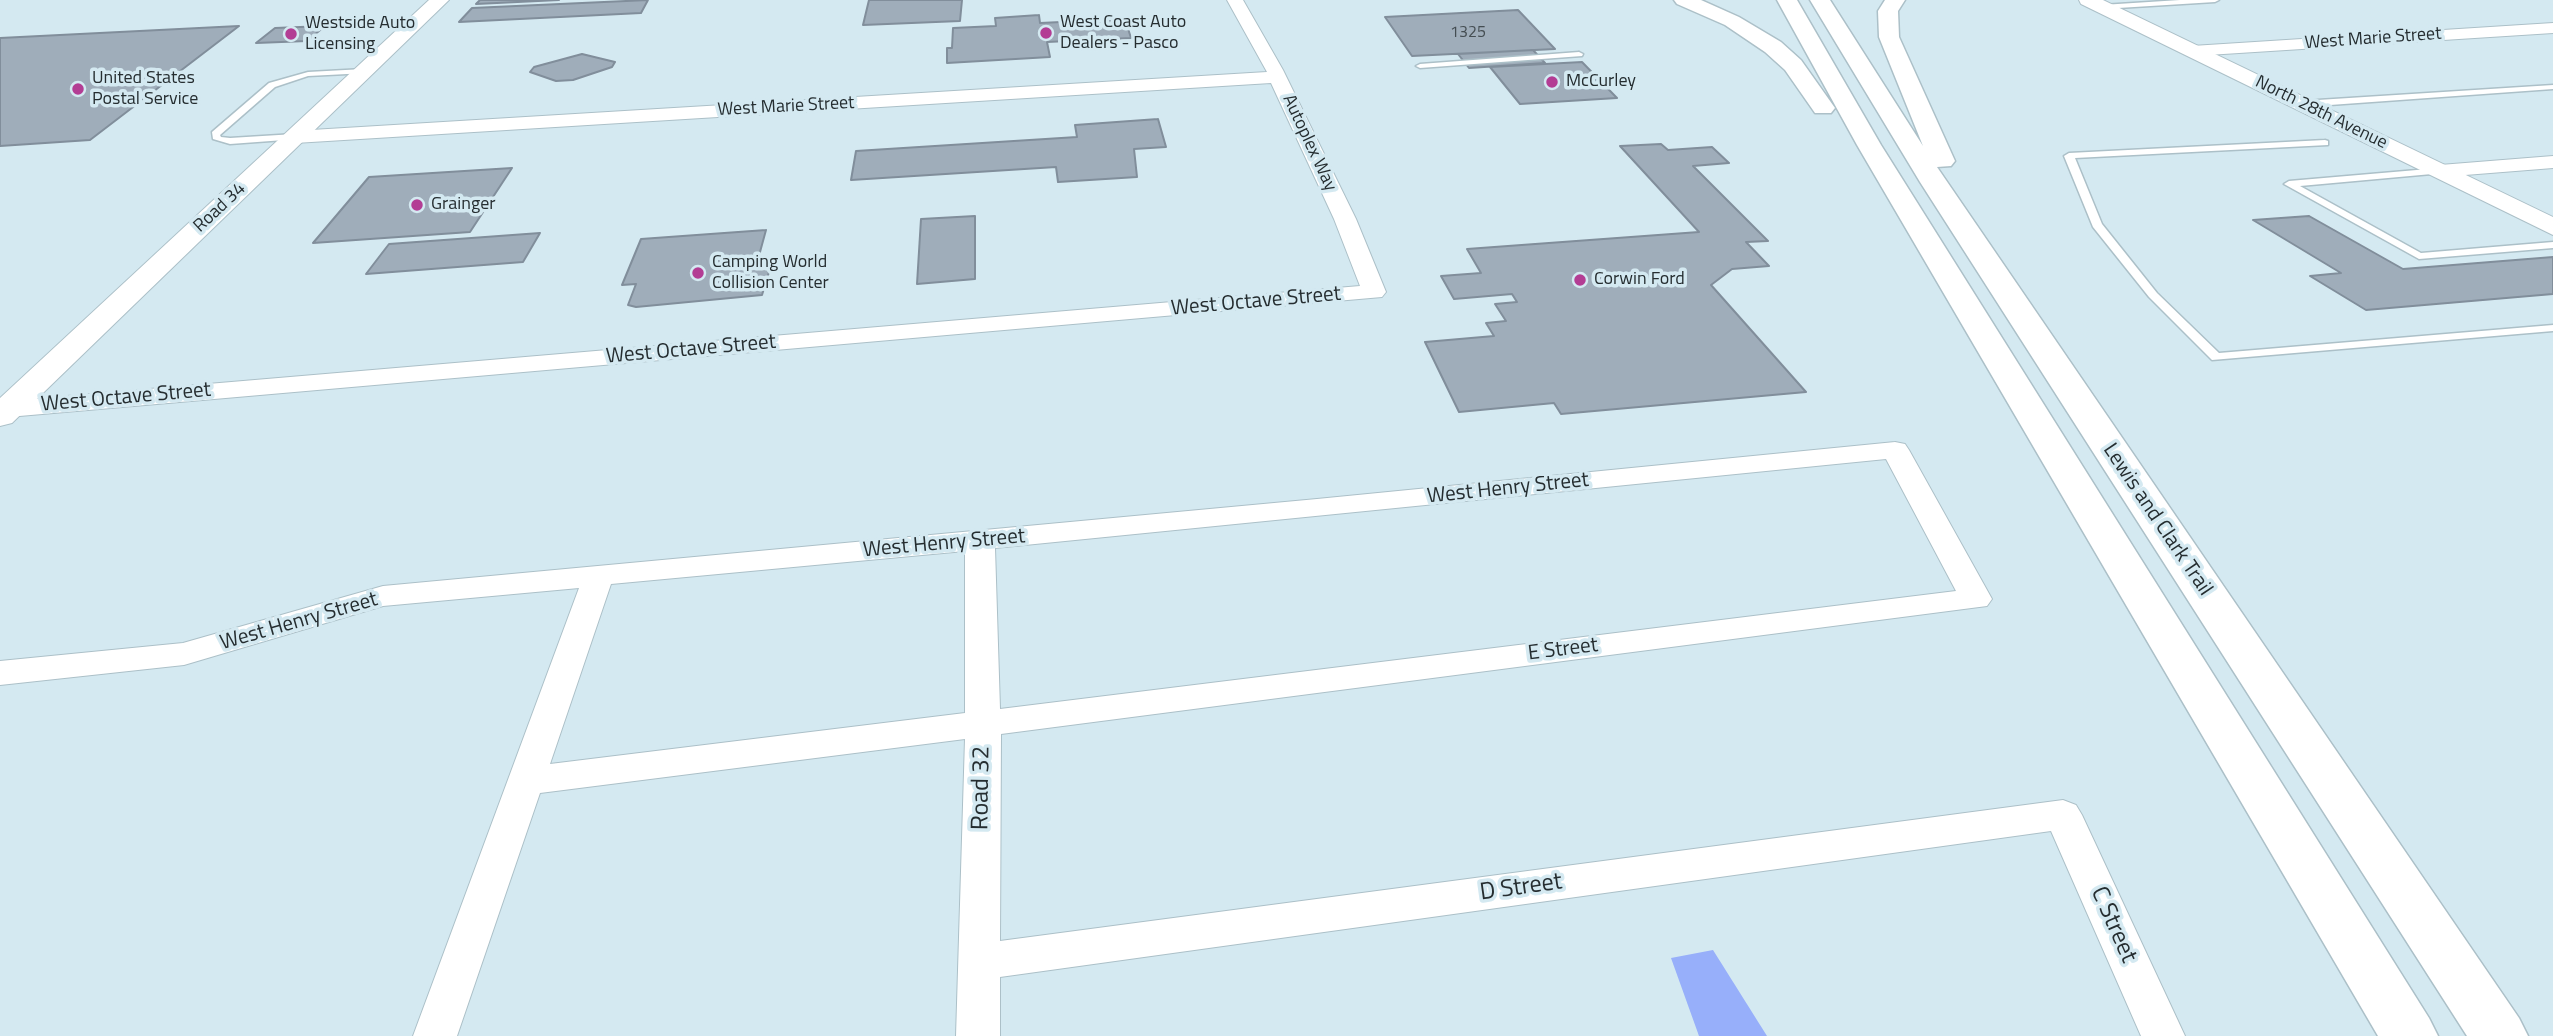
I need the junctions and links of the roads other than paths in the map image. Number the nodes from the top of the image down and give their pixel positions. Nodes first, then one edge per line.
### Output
1 (440, 0) edge
2 (1235, 0) edge
3 (1684, 0) edge
4 (1787, 0) edge
5 (1820, 0) edge
6 (1895, 0) edge
7 (2215, 0) edge
8 (2095, 3) edge
9 (2553, 28) edge
10 (2193, 51) junction
11 (1579, 54) dead end
12 (1420, 66) dead end
13 (364, 71) junction
14 (1277, 77) junction
15 (2553, 88) edge
16 (2302, 104) junction
17 (295, 137) junction
18 (2325, 143) dead end
19 (1868, 145) junction
20 (2553, 162) edge
21 (2440, 171) junction
22 (1933, 182) junction
23 (2553, 227) edge
24 (2553, 245) edge
25 (1374, 292) joint
26 (2553, 328) edge
27 (4, 413) edge
28 (1895, 450) joint
29 (980, 541) junction
30 (599, 575) junction
31 (0, 673) edge
32 (983, 724) junction
33 (526, 781) junction
34 (2063, 815) joint
35 (979, 962) junction
36 (435, 1036) edge
37 (978, 1036) edge
38 (2163, 1036) edge
39 (2409, 1036) edge
40 (2499, 1036) edge

1 - 13 street, Road 34
2 - 14 street, Autoplex Way
3 - 19 highway
4 - 19 highway
5 - 22 highway, Lewis and Clark Trail
6 - 22 highway
7 - 8 lane
8 - 10 street, North 28th Avenue
9 - 10 street, West Marie Street
10 - 16 street, North 28th Avenue
11 - 12 lane
13 - 17 street, Road 34
13 - 17 lane
14 - 17 street, West Marie Street
14 - 25 street, Autoplex Way
15 - 16 lane
16 - 21 street, North 28th Avenue
17 - 27 street, Road 34
18 - 26 lane
19 - 39 highway
20 - 21 street
21 - 23 street, North 28th Avenue
21 - 24 lane
22 - 40 highway, Lewis and Clark Trail
25 - 27 street, West Octave Street
28 - 29 street, West Henry Street
28 - 32 street, E Street
29 - 30 street, West Henry Street
29 - 32 street, Road 32
30 - 31 street, West Henry Street
30 - 33 street
32 - 33 street
32 - 35 street, Road 32
33 - 36 street
34 - 35 street, D Street
34 - 38 street, C Street
35 - 37 street, Road 32

